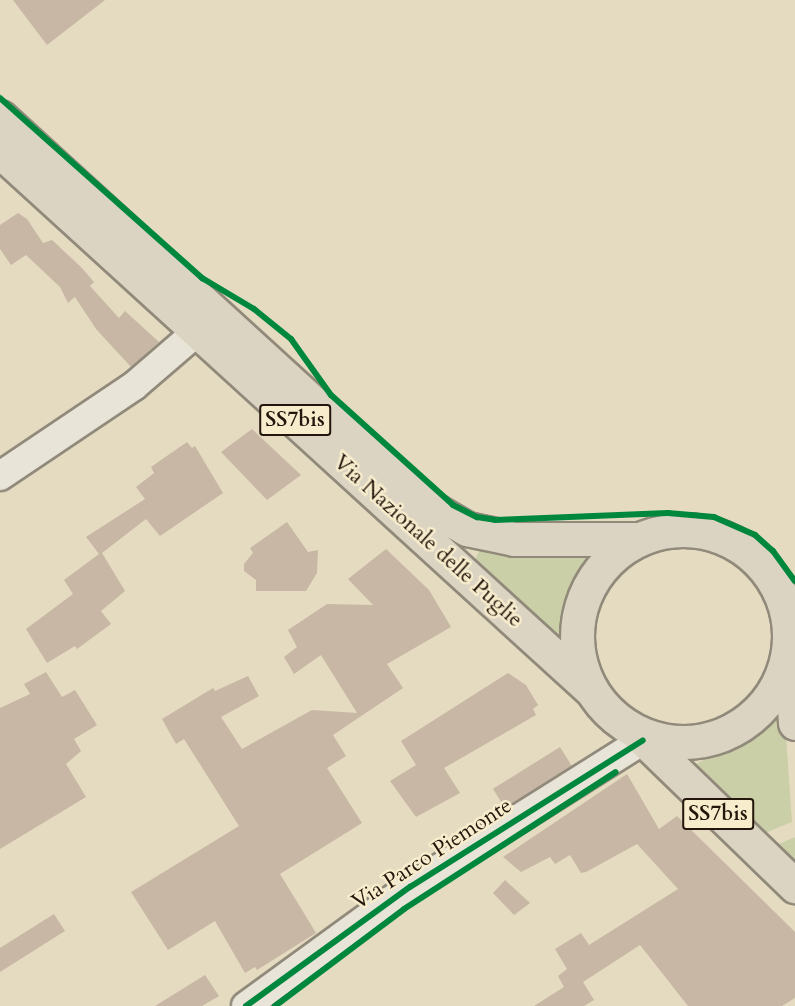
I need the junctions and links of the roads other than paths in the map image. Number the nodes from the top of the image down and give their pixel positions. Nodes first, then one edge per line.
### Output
1 (0, 117) edge
2 (0, 151) edge
3 (198, 331) junction
4 (0, 476) edge
5 (638, 539) junction
6 (789, 622) junction
7 (590, 689) junction
8 (795, 723) edge
9 (640, 737) junction
10 (795, 886) edge
11 (246, 1006) edge

1 - 5 main road, Via Nazionale delle Puglie / SS7bis
2 - 3 main road, Via Nazionale delle Puglie / SS7bis
3 - 4 street
3 - 7 main road, Via Nazionale delle Puglie / SS7bis
5 - 6 main road, Via Nazionale delle Puglie / SS7bis
5 - 7 main road, Via Nazionale delle Puglie / SS7bis
6 - 8 main road, Via Nazionale delle Puglie / SS7bis
6 - 9 main road, Via Nazionale delle Puglie / SS7bis
7 - 9 main road, Via Nazionale delle Puglie / SS7bis
9 - 10 main road, Via Nazionale delle Puglie / SS7bis
9 - 11 street, Via Parco Piemonte

